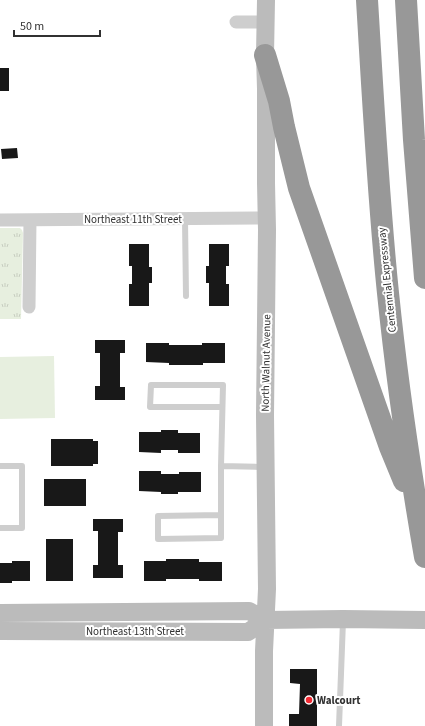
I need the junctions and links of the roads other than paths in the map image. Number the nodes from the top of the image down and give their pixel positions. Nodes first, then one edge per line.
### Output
1 (266, 0) edge
2 (367, 0) edge
3 (406, 0) edge
4 (236, 22) dead end
5 (266, 22) junction
6 (265, 55) junction
7 (267, 218) junction
8 (185, 219) junction
9 (0, 220) edge
10 (30, 220) junction
11 (425, 278) edge
12 (186, 296) dead end
13 (29, 307) dead end
14 (222, 407) junction
15 (0, 466) edge
16 (222, 466) junction
17 (266, 467) junction
18 (417, 513) junction
19 (221, 515) junction
20 (0, 528) edge
21 (425, 558) edge
22 (0, 613) edge
23 (28, 613) junction
24 (343, 619) junction
25 (266, 620) junction
26 (425, 620) edge
27 (0, 631) edge
28 (28, 631) junction
29 (264, 726) edge
30 (339, 726) edge

1 - 5 main road, North Walnut Avenue
2 - 18 highway, Centennial Expressway
3 - 11 highway
4 - 5 street
5 - 6 main road, North Walnut Avenue
6 - 7 main road, North Walnut Avenue
6 - 18 highway
7 - 8 street, Northeast 11th Street
7 - 17 main road, North Walnut Avenue
8 - 10 street, Northeast 11th Street
8 - 12 lane
9 - 10 street, Northeast 11th Street
10 - 13 street
14 - 14 lane
14 - 16 lane
15 - 20 lane
16 - 17 lane
16 - 19 lane
17 - 25 main road, North Walnut Avenue
18 - 21 highway, Centennial Expressway
19 - 19 lane
22 - 23 main road, Northeast 13th Street
23 - 25 main road, Northeast 13th Street
23 - 28 main road
24 - 25 main road, Northeast 13th Street
24 - 26 main road, Northeast 13th Street
24 - 30 lane
25 - 28 main road, Northeast 13th Street
25 - 29 main road, North Walnut Avenue
27 - 28 main road, Northeast 13th Street

